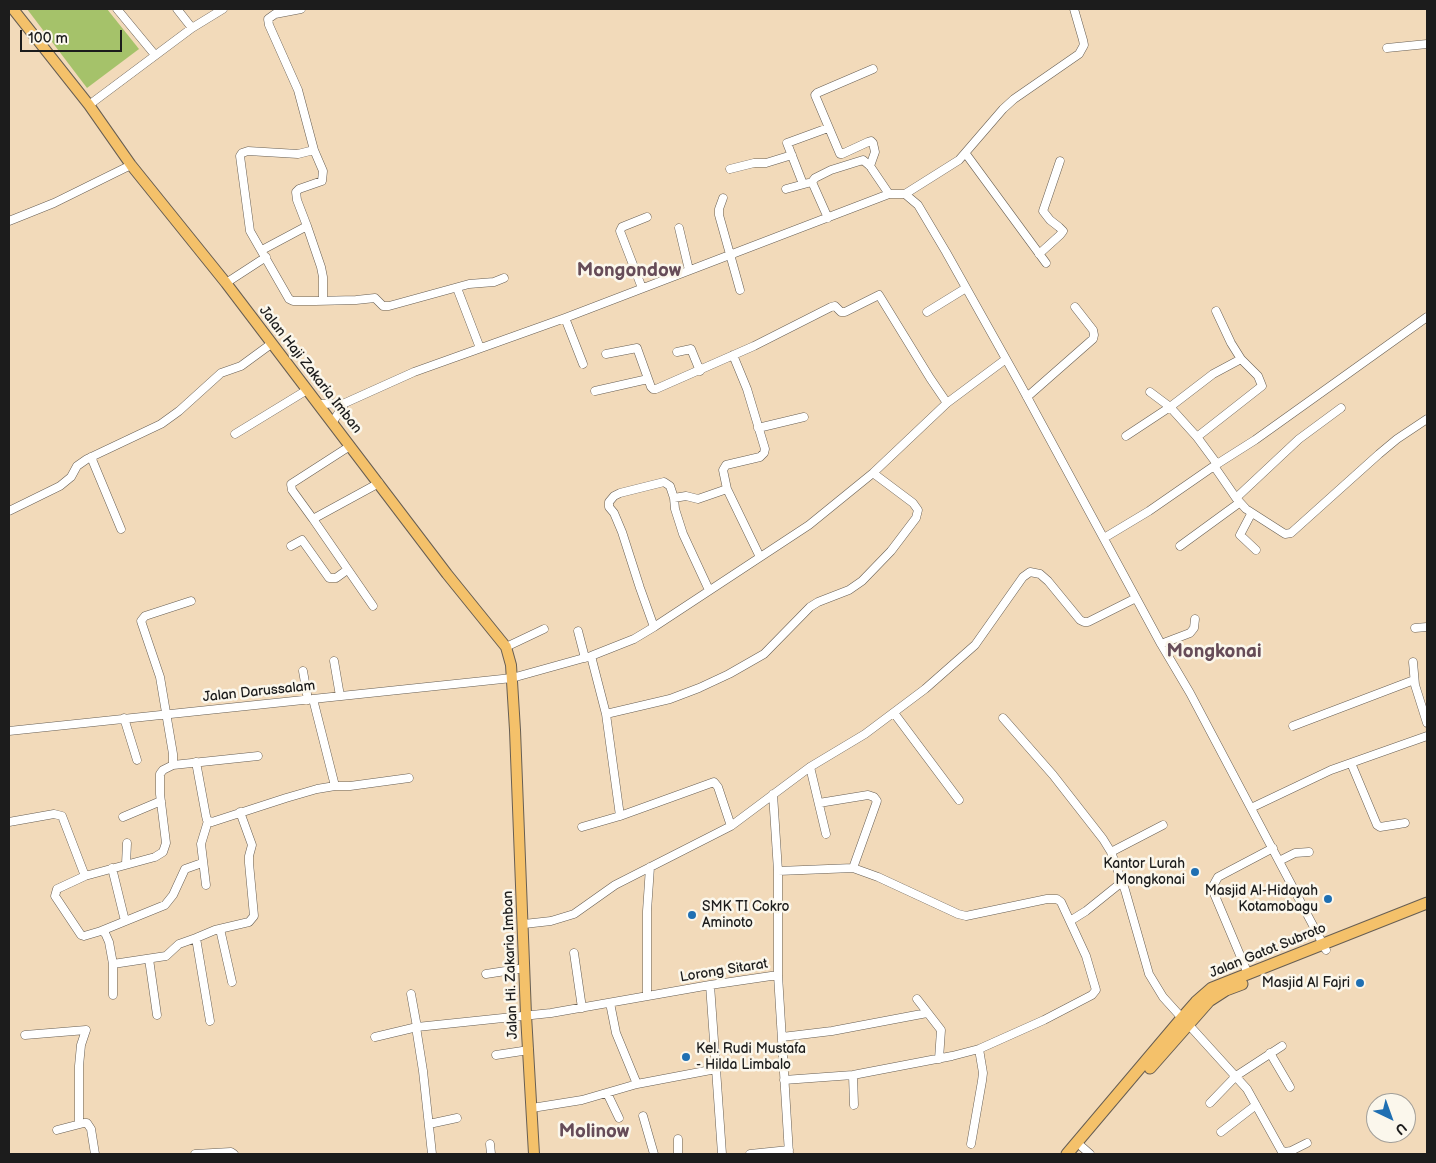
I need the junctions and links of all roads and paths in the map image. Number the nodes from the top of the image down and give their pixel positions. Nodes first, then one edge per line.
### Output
1 (13, 9) edge
2 (117, 9) edge
3 (178, 9) edge
4 (223, 9) edge
5 (300, 9) edge
6 (1074, 9) edge
7 (192, 28) junction
8 (1427, 44) edge
9 (1387, 48) dead end
10 (155, 55) junction
11 (873, 69) dead end
12 (89, 105) junction
13 (828, 128) junction
14 (314, 150) junction
15 (966, 154) junction
16 (792, 155) junction
17 (1060, 161) dead end
18 (131, 165) junction
19 (870, 166) junction
20 (730, 168) dead end
21 (812, 182) junction
22 (803, 184) junction
23 (786, 189) dead end
24 (889, 194) junction
25 (906, 194) junction
26 (723, 198) dead end
27 (647, 217) dead end
28 (828, 218) junction
29 (9, 221) edge
30 (308, 226) junction
31 (679, 228) dead end
32 (264, 254) junction
33 (730, 254) junction
34 (1039, 254) junction
35 (1046, 263) dead end
36 (688, 270) junction
37 (504, 278) dead end
38 (226, 283) junction
39 (457, 288) junction
40 (642, 288) junction
41 (966, 288) junction
42 (740, 290) dead end
43 (323, 301) junction
44 (1075, 307) dead end
45 (1216, 311) dead end
46 (928, 312) dead end
47 (1427, 316) edge
48 (565, 318) junction
49 (271, 344) junction
50 (480, 348) junction
51 (676, 352) dead end
52 (606, 354) dead end
53 (733, 355) junction
54 (1241, 359) junction
55 (1007, 362) junction
56 (583, 364) dead end
57 (700, 371) junction
58 (648, 379) junction
59 (307, 390) junction
60 (595, 391) dead end
61 (1150, 392) dead end
62 (1027, 397) junction
63 (345, 403) junction
64 (947, 403) junction
65 (318, 404) junction
66 (1170, 407) junction
67 (1342, 408) dead end
68 (804, 417) dead end
69 (1427, 419) edge
70 (332, 423) junction
71 (758, 428) junction
72 (235, 434) dead end
73 (1126, 436) dead end
74 (1197, 437) junction
75 (350, 446) junction
76 (91, 457) junction
77 (1216, 465) junction
78 (873, 473) junction
79 (379, 483) junction
80 (727, 489) junction
81 (674, 498) junction
82 (1238, 501) junction
83 (9, 511) edge
84 (1251, 514) junction
85 (313, 520) junction
86 (121, 529) dead end
87 (1104, 538) junction
88 (291, 546) dead end
89 (1180, 546) dead end
90 (1256, 550) dead end
91 (760, 558) junction
92 (347, 570) junction
93 (709, 590) junction
94 (1136, 598) junction
95 (191, 601) dead end
96 (373, 606) dead end
97 (1195, 619) dead end
98 (654, 627) junction
99 (1427, 627) edge
100 (1415, 628) dead end
101 (544, 629) dead end
102 (578, 631) dead end
103 (1161, 644) junction
104 (506, 647) junction
105 (588, 657) junction
106 (334, 661) dead end
107 (1413, 662) dead end
108 (303, 671) dead end
109 (512, 678) junction
110 (1414, 680) junction
111 (340, 696) junction
112 (311, 699) junction
113 (894, 713) junction
114 (167, 714) junction
115 (606, 714) junction
116 (124, 718) junction
117 (1003, 718) dead end
118 (1427, 723) edge
119 (1293, 726) dead end
120 (9, 731) edge
121 (1427, 736) edge
122 (258, 756) dead end
123 (137, 760) dead end
124 (196, 762) junction
125 (1351, 763) junction
126 (173, 765) junction
127 (810, 766) junction
128 (517, 774) joint
129 (409, 778) dead end
130 (335, 786) junction
131 (773, 794) junction
132 (959, 800) dead end
133 (161, 801) junction
134 (819, 802) junction
135 (1251, 808) junction
136 (240, 812) junction
137 (620, 816) junction
138 (123, 817) dead end
139 (208, 821) junction
140 (9, 822) edge
141 (1405, 823) dead end
142 (1163, 825) dead end
143 (731, 826) junction
144 (582, 827) dead end
145 (826, 834) dead end
146 (127, 843) dead end
147 (1272, 848) junction
148 (1111, 852) junction
149 (1309, 852) dead end
150 (1279, 861) junction
151 (202, 863) junction
152 (126, 864) junction
153 (650, 867) junction
154 (112, 868) junction
155 (853, 868) junction
156 (778, 871) junction
157 (85, 876) junction
158 (1122, 882) junction
159 (206, 885) dead end
160 (1427, 903) edge
161 (1427, 910) edge
162 (126, 921) junction
163 (1070, 921) junction
164 (524, 924) junction
165 (220, 929) junction
166 (101, 931) junction
167 (196, 938) junction
168 (1325, 947) junction
169 (574, 953) dead end
170 (149, 959) junction
171 (113, 964) junction
172 (525, 968) junction
173 (486, 974) dead end
174 (1248, 974) junction
175 (778, 975) junction
176 (232, 982) dead end
177 (710, 985) junction
178 (411, 994) dead end
179 (113, 995) dead end
180 (647, 996) junction
181 (917, 999) dead end
182 (610, 1003) junction
183 (582, 1008) junction
184 (926, 1013) junction
185 (157, 1015) dead end
186 (526, 1015) junction
187 (210, 1021) dead end
188 (1185, 1021) junction
189 (416, 1027) junction
190 (25, 1035) dead end
191 (375, 1037) dead end
192 (782, 1037) junction
193 (1282, 1046) dead end
194 (979, 1049) junction
195 (528, 1050) junction
196 (1270, 1052) junction
197 (496, 1055) dead end
198 (945, 1058) junction
199 (716, 1069) junction
200 (853, 1075) junction
201 (1236, 1076) junction
202 (784, 1080) junction
203 (636, 1084) junction
204 (1290, 1088) dead end
205 (607, 1093) junction
206 (1210, 1103) dead end
207 (854, 1105) dead end
208 (1256, 1105) junction
209 (1112, 1107) junction
210 (532, 1108) junction
211 (643, 1116) dead end
212 (458, 1118) dead end
213 (619, 1118) dead end
214 (78, 1124) junction
215 (429, 1124) junction
216 (57, 1130) dead end
217 (1221, 1132) dead end
218 (678, 1139) dead end
219 (1307, 1143) dead end
220 (490, 1144) dead end
221 (971, 1144) dead end
222 (789, 1152) edge
223 (1083, 1152) edge
224 (95, 1154) edge
225 (195, 1154) edge
226 (234, 1154) edge
227 (432, 1154) edge
228 (491, 1154) edge
229 (534, 1154) edge
230 (654, 1154) edge
231 (678, 1154) edge
232 (722, 1154) edge
233 (750, 1154) edge
234 (1067, 1154) edge

1 - 12 main road, Jalan Haji Zakaria Imban
2 - 10 street
3 - 7 street
4 - 7 street
5 - 14 street
6 - 15 street
7 - 10 street
8 - 9 street
10 - 12 street
11 - 13 street
12 - 18 main road, Jalan Haji Zakaria Imban
13 - 16 street
13 - 19 street
14 - 30 street
14 - 32 street
15 - 25 street
15 - 34 street
16 - 20 street
16 - 22 street
17 - 34 street
18 - 29 street
18 - 38 main road, Jalan Haji Zakaria Imban
19 - 21 street
19 - 24 street
21 - 22 street
21 - 28 street
22 - 23 street
24 - 25 street
24 - 28 street
25 - 41 street
26 - 33 street
27 - 40 street
28 - 33 street
30 - 32 street
30 - 43 street
31 - 36 street
32 - 38 street
32 - 43 street
33 - 36 street
33 - 42 street
34 - 35 street
36 - 40 street
37 - 39 street
38 - 49 main road, Jalan Haji Zakaria Imban
39 - 43 street
39 - 50 street
40 - 48 street
41 - 46 street
41 - 55 street
44 - 62 street
45 - 54 street
47 - 77 street
48 - 50 street
48 - 56 street
49 - 59 main road, Jalan Haji Zakaria Imban
49 - 76 street
50 - 63 street
51 - 57 street
52 - 58 street
53 - 57 street
53 - 64 street
53 - 71 street
54 - 66 street
54 - 74 street
55 - 62 street
55 - 64 street, Jalan Darussalam
57 - 58 street
58 - 60 street
59 - 65 main road, Jalan Haji Zakaria Imban
59 - 72 street
61 - 66 street
62 - 87 street
63 - 65 street
63 - 70 street
64 - 78 street, Jalan Darussalam
65 - 70 main road, Jalan Haji Zakaria Imban
66 - 73 street
66 - 74 street
67 - 82 street
68 - 71 street
69 - 84 street
70 - 75 main road, Jalan Haji Zakaria Imban
71 - 80 street
74 - 77 street
75 - 79 main road, Jalan Haji Zakaria Imban
75 - 85 street
76 - 83 street
76 - 86 street
77 - 82 street
77 - 87 street
78 - 91 street, Jalan Darussalam
78 - 115 street
79 - 85 street
79 - 104 main road, Jalan Haji Zakaria Imban
80 - 81 street
80 - 91 street
81 - 93 street
81 - 98 street
82 - 84 street
82 - 89 street
84 - 90 street
85 - 92 street
87 - 94 street
88 - 92 street
91 - 93 street, Jalan Darussalam
92 - 96 street
93 - 98 street, Jalan Darussalam
94 - 103 street
94 - 113 street
95 - 114 street
97 - 103 street
98 - 105 street, Jalan Darussalam
99 - 100 street
101 - 104 street
102 - 105 street
103 - 135 street
104 - 109 main road, Jalan Haji Zakaria Imban
105 - 109 street, Jalan Darussalam
105 - 115 street
106 - 111 street
107 - 110 street
108 - 112 street
109 - 111 street, Jalan Darussalam
109 - 128 main road, Jalan Haji Zakaria Imban
110 - 118 street
110 - 119 street
111 - 112 street, Jalan Darussalam
112 - 114 street, Jalan Darussalam
112 - 130 street
113 - 127 street
113 - 132 street
114 - 116 street, Jalan Darussalam
114 - 126 street
115 - 137 street
116 - 120 street, Jalan Darussalam
116 - 123 street
117 - 148 street
121 - 125 street
122 - 124 street
124 - 126 street
124 - 139 street
125 - 135 street
125 - 141 street
126 - 133 street
127 - 131 street
127 - 134 street
128 - 164 main road, Jalan Hi. Zakaria Imban
129 - 130 street
130 - 136 street
131 - 143 street
131 - 156 street
133 - 138 street
133 - 152 street
134 - 145 street
134 - 155 street
135 - 147 street
136 - 139 street
136 - 165 street
137 - 143 street
137 - 144 street
139 - 151 street
140 - 157 street
142 - 148 street
143 - 153 street
146 - 152 street
147 - 150 street
147 - 174 street
148 - 158 street
149 - 150 street
150 - 168 street
151 - 159 street
151 - 162 street
152 - 154 street
153 - 164 street
153 - 180 street
154 - 157 street
154 - 162 street
155 - 156 street
155 - 163 street
156 - 175 street
157 - 166 street
158 - 163 street
158 - 188 street
160 - 168 highway, Jalan Gatot Subroto
161 - 168 highway, Jalan Gatot Subroto
162 - 166 street
163 - 194 street
164 - 172 main road, Jalan Hi. Zakaria Imban
165 - 167 street
165 - 176 street
166 - 171 street
167 - 170 street
167 - 187 street
168 - 174 highway, Jalan Gatot Subroto
168 - 188 highway, Jalan Gatot Subroto
169 - 183 street
170 - 171 street
170 - 185 street
171 - 179 street
172 - 173 street
172 - 186 main road, Jalan Hi. Zakaria Imban
174 - 188 highway, Jalan Gatot Subroto
175 - 177 street, Lorong Sitarat
175 - 192 street, Lorong Sitarat
177 - 180 street, Lorong Sitarat
177 - 199 street
178 - 189 street
180 - 182 street, Lorong Sitarat
181 - 184 street
182 - 183 street, Lorong Sitarat
182 - 203 street
183 - 186 street, Lorong Sitarat
184 - 192 street
184 - 198 street
186 - 189 street, Lorong Sitarat
186 - 195 main road, Jalan Hi. Zakaria Imban
188 - 201 street
188 - 209 highway, Jalan Gatot Subroto
189 - 191 street, Lorong Sitarat
189 - 215 street
190 - 214 street
192 - 202 street, Lorong Sitarat
193 - 196 street
194 - 198 street
194 - 221 street
195 - 197 street
195 - 210 main road, Jalan Hi. Zakaria Imban
196 - 201 street
196 - 204 street
198 - 200 street
199 - 203 street
199 - 232 street
200 - 202 street
200 - 207 street
201 - 206 street
201 - 208 street
202 - 222 street, Lorong Sitarat
203 - 205 street
205 - 210 street
205 - 213 street
208 - 217 street
208 - 219 street
209 - 223 highway, Jalan Gatot Subroto
209 - 234 highway, Jalan Gatot Subroto
210 - 229 main road, Jalan Hi. Zakaria Imban
211 - 230 street
212 - 215 street
214 - 216 street
214 - 224 street
215 - 227 street
218 - 231 street
220 - 228 street
222 - 233 street
225 - 226 street

